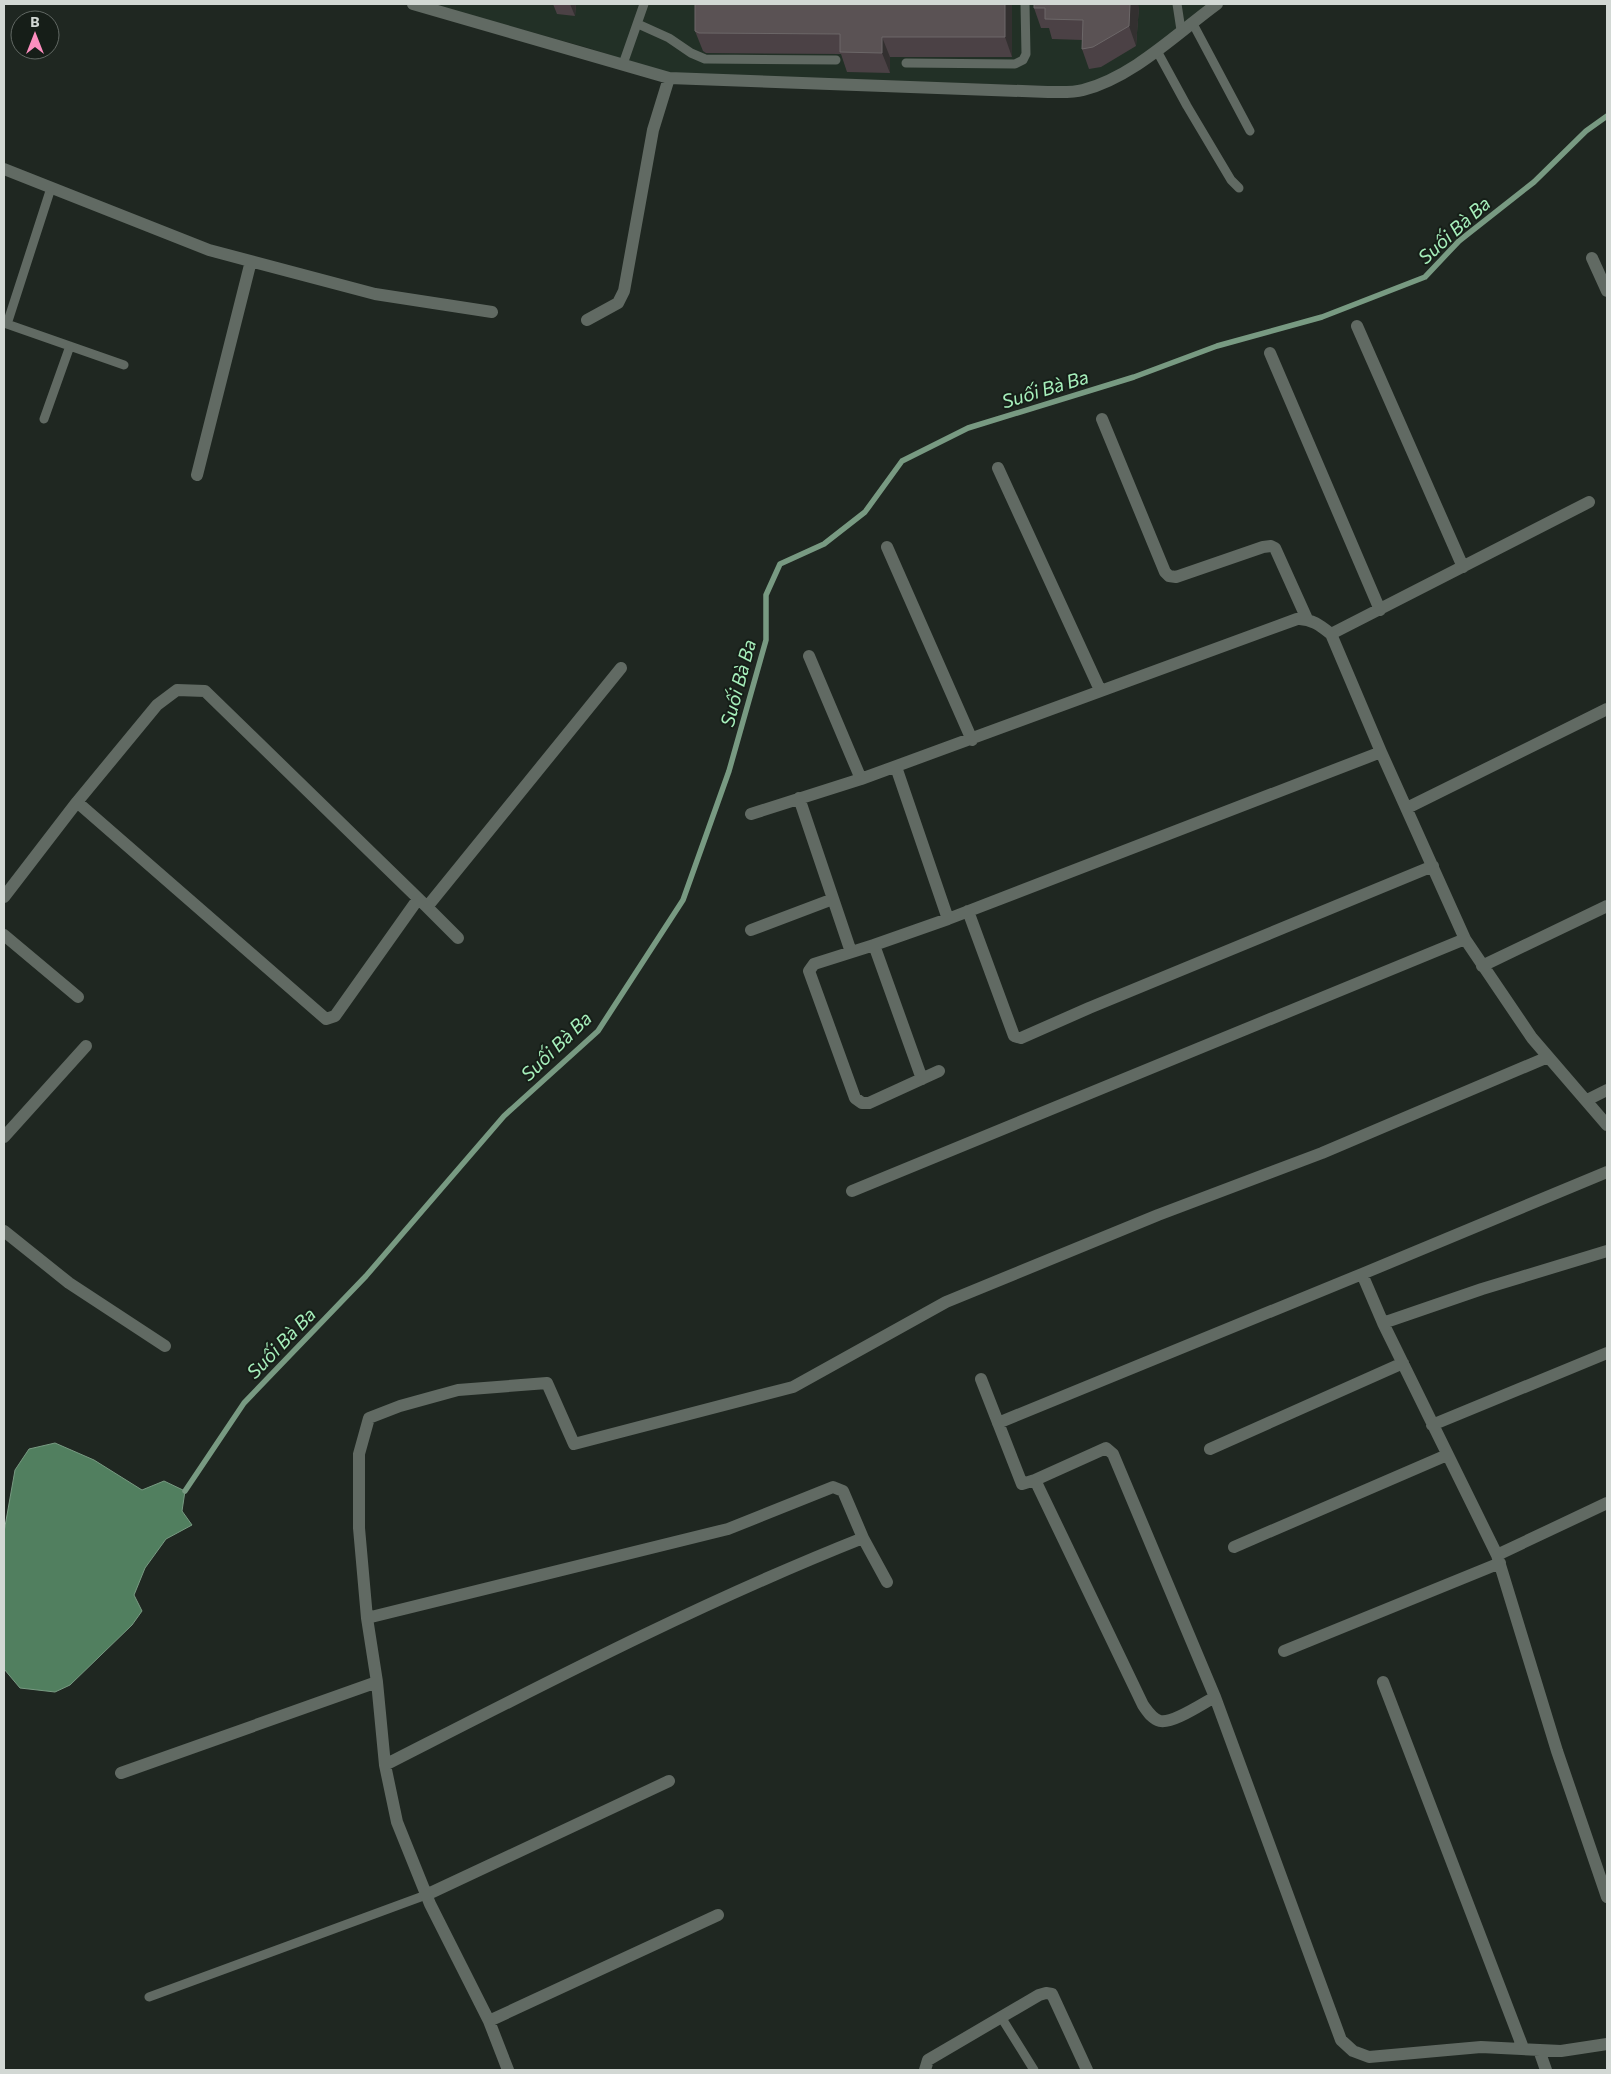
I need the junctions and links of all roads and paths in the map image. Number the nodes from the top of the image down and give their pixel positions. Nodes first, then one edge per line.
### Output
1 (413, 4) edge
2 (644, 4) edge
3 (1025, 4) edge
4 (1177, 4) edge
5 (1217, 4) edge
6 (1192, 22) junction
7 (638, 24) junction
8 (1181, 30) junction
9 (1157, 51) junction
10 (836, 60) dead end
11 (906, 63) dead end
12 (623, 64) junction
13 (669, 78) junction
14 (1250, 131) dead end
15 (4, 169) edge
16 (51, 188) junction
17 (1239, 188) dead end
18 (1592, 258) dead end
19 (252, 261) junction
20 (1607, 291) edge
21 (492, 312) dead end
22 (587, 320) dead end
23 (5, 323) edge
24 (1357, 326) dead end
25 (70, 346) junction
26 (1270, 353) dead end
27 (124, 365) dead end
28 (44, 419) dead end
29 (1102, 419) dead end
30 (998, 468) dead end
31 (197, 475) dead end
32 (1589, 502) dead end
33 (887, 548) dead end
34 (1463, 567) junction
35 (1380, 610) junction
36 (1307, 619) junction
37 (1331, 634) junction
38 (809, 656) dead end
39 (621, 668) dead end
40 (1100, 690) junction
41 (1607, 709) edge
42 (972, 740) junction
43 (1381, 752) junction
44 (896, 767) junction
45 (861, 779) junction
46 (799, 798) junction
47 (77, 802) junction
48 (1407, 808) junction
49 (751, 814) dead end
50 (1433, 866) junction
51 (4, 897) edge
52 (833, 899) junction
53 (423, 903) junction
54 (1607, 906) edge
55 (968, 911) junction
56 (948, 919) junction
57 (751, 930) dead end
58 (4, 935) edge
59 (458, 938) dead end
60 (1464, 939) junction
61 (874, 945) junction
62 (851, 952) junction
63 (1482, 966) junction
64 (78, 997) dead end
65 (86, 1046) dead end
66 (1548, 1057) junction
67 (939, 1071) dead end
68 (922, 1079) junction
69 (1607, 1090) edge
70 (1587, 1100) junction
71 (1607, 1125) edge
72 (4, 1136) edge
73 (1607, 1172) edge
74 (852, 1191) dead end
75 (4, 1231) edge
76 (1607, 1250) edge
77 (1362, 1274) junction
78 (1383, 1323) junction
79 (165, 1346) dead end
80 (1607, 1353) edge
81 (1403, 1363) junction
82 (981, 1379) dead end
83 (998, 1422) junction
84 (1432, 1425) junction
85 (1210, 1449) dead end
86 (1447, 1455) junction
87 (1034, 1480) junction
88 (1607, 1503) edge
89 (864, 1538) junction
90 (1234, 1547) dead end
91 (1498, 1559) junction
92 (887, 1582) dead end
93 (368, 1618) junction
94 (1284, 1651) dead end
95 (376, 1682) junction
96 (1383, 1682) dead end
97 (1215, 1696) junction
98 (385, 1765) junction
99 (121, 1773) dead end
100 (669, 1781) dead end
101 (426, 1895) junction
102 (1607, 1897) edge
103 (718, 1915) dead end
104 (149, 1998) dead end
105 (1001, 2017) junction
106 (489, 2021) junction
107 (1607, 2044) edge
108 (1523, 2048) junction
109 (1539, 2050) junction
110 (508, 2070) edge
111 (925, 2070) edge
112 (1034, 2070) edge
113 (1088, 2070) edge
114 (1546, 2070) edge

1 - 12 street
2 - 7 lane
3 - 11 lane
4 - 8 lane
5 - 6 street
6 - 8 street
6 - 14 lane
7 - 10 lane
7 - 12 lane
8 - 9 street
9 - 13 street
9 - 17 lane
12 - 13 street
13 - 22 street
15 - 16 street
16 - 19 street
16 - 23 lane
18 - 20 street
19 - 21 street
19 - 31 street
23 - 25 lane
24 - 34 street
25 - 27 lane
25 - 28 lane
26 - 35 street
29 - 36 street
30 - 40 street
32 - 34 street
33 - 42 street
34 - 35 street
35 - 37 street
36 - 37 street
36 - 40 street
37 - 43 street
38 - 45 street
39 - 53 street
40 - 42 street
41 - 48 street
42 - 44 street
43 - 48 street
43 - 55 street
44 - 45 street
44 - 56 street
45 - 46 street
46 - 49 street
46 - 52 street
47 - 51 street
47 - 53 street
47 - 53 street
48 - 50 street
50 - 55 street
50 - 60 street
52 - 57 street
52 - 62 street
53 - 59 street
54 - 63 street
55 - 56 street
56 - 61 street
58 - 64 street
60 - 63 street
60 - 74 street
61 - 62 street
61 - 68 street
62 - 68 street
63 - 66 street
65 - 72 street
66 - 70 street
66 - 93 street
67 - 68 street
69 - 70 street
70 - 71 street
73 - 77 street
75 - 79 street
76 - 78 street
77 - 78 street
77 - 83 street
78 - 81 street
80 - 84 street
81 - 84 street
81 - 85 street
82 - 83 street
83 - 87 street
84 - 86 street
86 - 90 street
86 - 91 street
87 - 97 street
87 - 97 street
88 - 91 street
89 - 92 street
89 - 93 street
89 - 98 street
91 - 94 street
91 - 102 street
93 - 95 street
95 - 98 street
95 - 99 street
96 - 108 street
97 - 108 street
98 - 101 street
100 - 101 street
101 - 104 lane
101 - 106 street
103 - 106 street
105 - 111 street
105 - 112 lane
105 - 113 street
106 - 110 street
107 - 109 street
108 - 109 street
109 - 114 street

